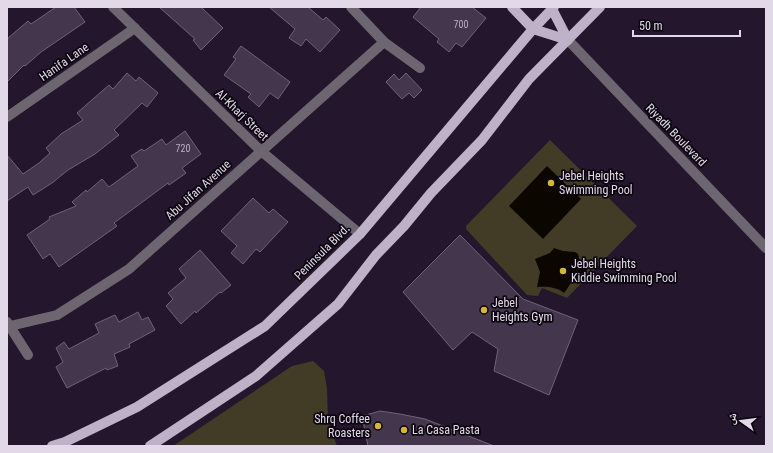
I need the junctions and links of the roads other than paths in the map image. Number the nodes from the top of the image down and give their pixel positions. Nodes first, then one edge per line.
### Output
1 (113, 7) edge
2 (351, 7) edge
3 (512, 7) edge
4 (600, 7) edge
5 (553, 8) edge
6 (135, 28) junction
7 (533, 29) junction
8 (568, 40) junction
9 (384, 42) junction
10 (420, 68) dead end
11 (7, 117) edge
12 (261, 151) junction
13 (360, 234) junction
14 (766, 248) edge
15 (8, 324) edge
16 (28, 355) dead end
17 (52, 446) edge
18 (150, 446) edge

1 - 6 street, Al-Kharj Street
2 - 9 street
3 - 7 main road, Riyadh Boulevard
4 - 8 main road
5 - 7 main road, Peninsula Blvd.
5 - 8 main road, Riyadh Boulevard
6 - 11 street, Hanifa Lane
6 - 12 street, Al-Kharj Street
7 - 8 main road, Riyadh Boulevard
7 - 13 main road, Peninsula Blvd.
8 - 14 street, Riyadh Boulevard
8 - 18 main road
9 - 10 street
9 - 12 street, Abu Jifan Avenue
12 - 13 street, Al-Kharj Street
12 - 15 street, Abu Jifan Avenue
13 - 17 main road, Peninsula Blvd.
15 - 16 street

